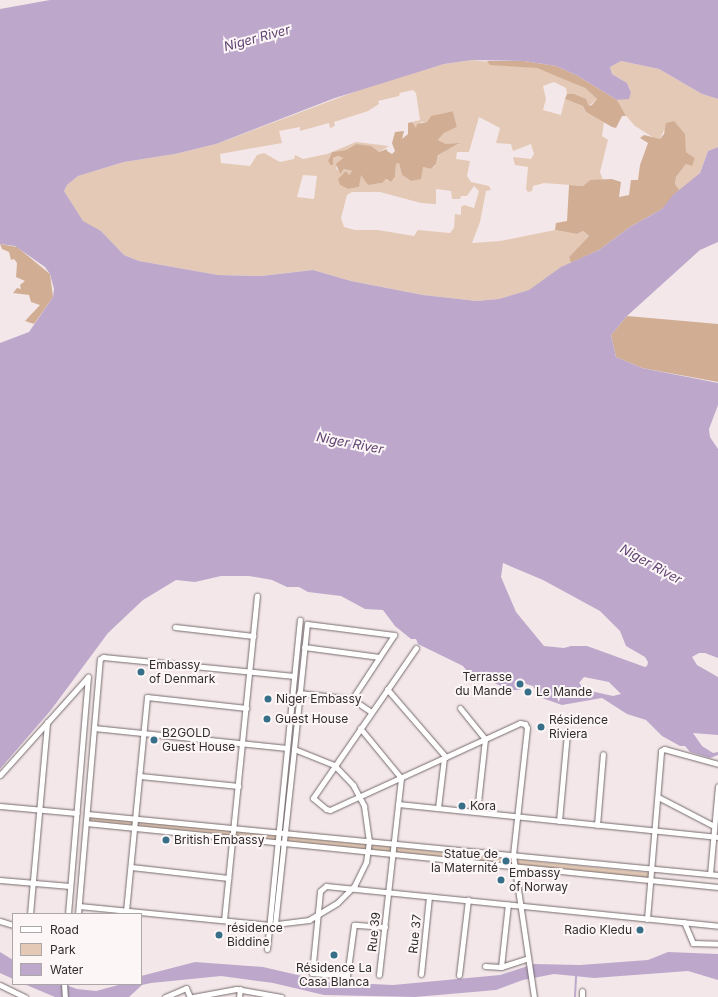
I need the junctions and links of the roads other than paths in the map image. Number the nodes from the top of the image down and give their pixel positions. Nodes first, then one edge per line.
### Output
1 (257, 596) dead end
2 (300, 620) dead end
3 (175, 627) dead end
4 (253, 636) junction
5 (304, 647) junction
6 (416, 648) dead end
7 (379, 657) junction
8 (249, 671) junction
9 (294, 676) junction
10 (387, 689) junction
11 (300, 693) junction
12 (352, 699) junction
13 (246, 708) junction
14 (460, 708) dead end
15 (371, 712) junction
16 (47, 722) junction
17 (94, 728) junction
18 (360, 728) junction
19 (144, 733) junction
20 (567, 734) dead end
21 (485, 739) junction
22 (242, 742) junction
23 (287, 748) junction
24 (294, 749) junction
25 (603, 754) dead end
26 (445, 758) junction
27 (718, 764) edge
28 (334, 765) junction
29 (0, 775) edge
30 (140, 776) junction
31 (401, 778) junction
32 (238, 786) junction
33 (718, 786) edge
34 (359, 797) junction
35 (658, 797) junction
36 (717, 798) edge
37 (398, 804) junction
38 (0, 806) edge
39 (438, 808) junction
40 (39, 809) junction
41 (0, 812) edge
42 (477, 812) junction
43 (77, 813) junction
44 (87, 814) junction
45 (517, 817) junction
46 (136, 818) junction
47 (559, 821) junction
48 (86, 823) junction
49 (597, 825) junction
50 (714, 826) junction
51 (135, 828) junction
52 (234, 828) junction
53 (655, 831) junction
54 (282, 833) junction
55 (716, 837) edge
56 (232, 838) junction
57 (369, 841) junction
58 (281, 843) junction
59 (394, 844) junction
60 (368, 852) junction
61 (393, 854) junction
62 (513, 855) junction
63 (514, 866) junction
64 (131, 867) junction
65 (652, 869) junction
66 (710, 874) junction
67 (718, 875) edge
68 (228, 878) junction
69 (0, 880) edge
70 (650, 880) junction
71 (33, 883) junction
72 (70, 886) junction
73 (718, 887) edge
74 (352, 888) junction
75 (389, 892) junction
76 (429, 896) junction
77 (468, 900) junction
78 (508, 904) junction
79 (79, 906) junction
80 (520, 906) junction
81 (126, 911) junction
82 (30, 913) edge
83 (68, 913) edge
84 (78, 913) edge
85 (317, 916) junction
86 (647, 918) junction
87 (224, 920) junction
88 (0, 921) edge
89 (684, 922) junction
90 (12, 924) edge
91 (270, 925) junction
92 (718, 926) edge
93 (385, 927) junction
94 (718, 944) edge
95 (267, 949) dead end
96 (528, 958) junction
97 (485, 966) dead end
98 (501, 967) junction
99 (421, 974) dead end
100 (380, 975) dead end
101 (459, 975) dead end
102 (0, 985) edge
103 (64, 985) edge
104 (240, 989) junction
105 (26, 997) edge
106 (65, 997) edge
107 (165, 997) edge
108 (190, 997) edge
109 (194, 997) edge
110 (239, 997) edge
111 (281, 997) edge
112 (534, 997) edge

1 - 4 street
2 - 9 street
3 - 4 street
4 - 8 street
5 - 7 street
5 - 7 street
5 - 11 street
6 - 10 street
7 - 12 street
8 - 9 street
8 - 13 street
8 - 17 street
9 - 23 street
10 - 15 street
10 - 26 street
11 - 12 street
11 - 24 street
12 - 15 street
13 - 19 street
13 - 22 street
14 - 21 street
15 - 18 street
16 - 29 street
16 - 40 street
16 - 43 street
17 - 19 street
17 - 44 street
18 - 28 street
18 - 31 street
19 - 22 street
19 - 30 street
20 - 47 street
21 - 26 street
21 - 42 street
21 - 45 street
22 - 23 street
22 - 32 street
23 - 54 street
24 - 28 street
24 - 54 street
25 - 49 street
26 - 31 street
26 - 39 street
27 - 35 street
28 - 34 street
28 - 34 street
30 - 32 street
30 - 46 street
31 - 34 street
31 - 37 street, Rue 39
32 - 52 street
33 - 36 street
34 - 57 street
35 - 50 street
35 - 53 street
36 - 50 street
37 - 39 street
37 - 59 street, Rue 39
38 - 40 street
38 - 41 street
39 - 42 street
40 - 43 street
40 - 71 street
42 - 45 street
43 - 72 street
44 - 46 street
44 - 48 street
45 - 47 street
45 - 62 street
46 - 51 street
46 - 52 street
47 - 49 street
48 - 51 street
48 - 79 street
49 - 53 street
50 - 55 street
51 - 56 street
51 - 64 street
52 - 54 street
52 - 56 street
53 - 55 street
53 - 65 street
54 - 57 street
54 - 58 street
55 - 66 street
56 - 58 street
56 - 68 street
57 - 59 street
57 - 60 street
58 - 60 street
58 - 85 street
58 - 91 street
59 - 61 street, Rue 39
59 - 62 street
60 - 61 street
60 - 74 street
61 - 63 street
61 - 75 street, Rue 39
62 - 63 street
62 - 65 street
63 - 70 street
63 - 80 street
64 - 68 street
64 - 81 street
65 - 66 street
65 - 70 street
66 - 67 street
68 - 87 street
69 - 71 street
70 - 73 street
70 - 86 street
71 - 72 street
71 - 82 street
72 - 83 street
74 - 75 street
74 - 85 street
74 - 85 street
75 - 76 street
75 - 93 street, Rue 39
76 - 77 street
76 - 99 street, Rue 37
77 - 78 street
77 - 101 street
78 - 80 street
78 - 98 street
79 - 81 street
79 - 84 street
80 - 86 street
80 - 96 street
81 - 87 street
85 - 93 street
86 - 89 street
87 - 91 street
88 - 90 street
89 - 92 street
89 - 94 street
91 - 95 street
93 - 100 street, Rue 39
96 - 98 street
96 - 112 street
97 - 98 street
102 - 105 street
103 - 106 street
104 - 109 street
104 - 110 street
104 - 111 street
107 - 108 street

